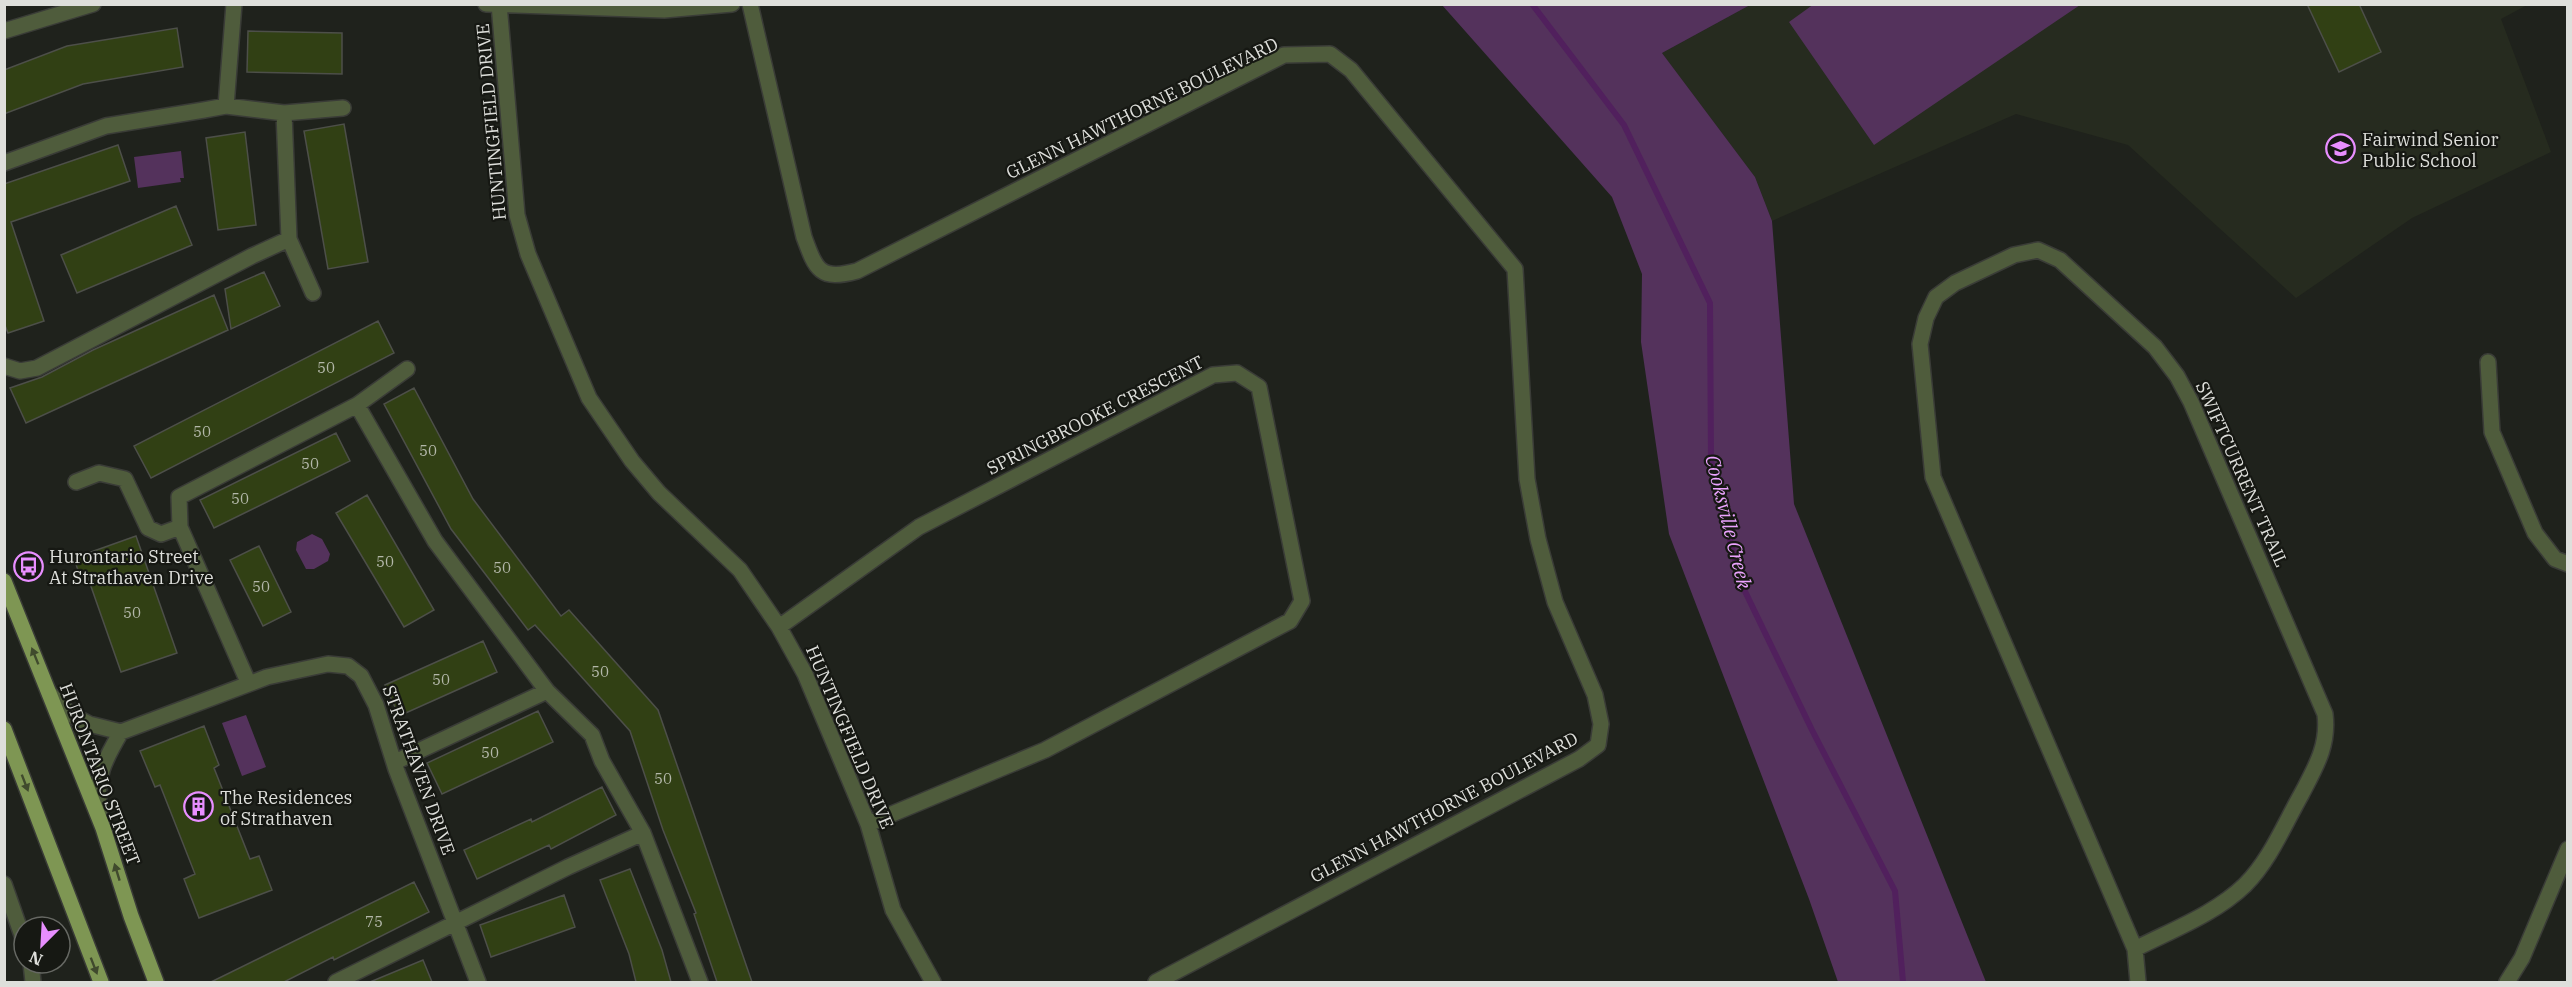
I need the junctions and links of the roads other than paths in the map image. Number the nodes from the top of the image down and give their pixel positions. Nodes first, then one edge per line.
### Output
1 (93, 4) edge
2 (234, 4) edge
3 (486, 4) edge
4 (732, 4) edge
5 (750, 4) edge
6 (499, 5) edge
7 (4, 31) edge
8 (226, 106) junction
9 (343, 108) dead end
10 (284, 113) junction
11 (4, 163) edge
12 (289, 239) junction
13 (313, 293) dead end
14 (2488, 362) dead end
15 (4, 366) edge
16 (407, 369) dead end
17 (357, 405) junction
18 (76, 482) dead end
19 (180, 527) junction
20 (2568, 564) edge
21 (4, 581) edge
22 (779, 627) junction
23 (248, 682) junction
24 (547, 691) junction
25 (49, 693) junction
26 (4, 729) edge
27 (121, 732) junction
28 (395, 762) junction
29 (868, 824) junction
30 (103, 828) junction
31 (643, 833) junction
32 (2568, 849) edge
33 (4, 884) edge
34 (15, 915) edge
35 (455, 922) junction
36 (2134, 949) junction
37 (101, 982) edge
38 (156, 982) edge
39 (336, 982) edge
40 (478, 982) edge
41 (700, 982) edge
42 (933, 982) edge
43 (1156, 982) edge
44 (2138, 982) edge
45 (2507, 982) edge

1 - 7 street
2 - 8 street
3 - 6 street
4 - 6 street
5 - 43 street, GLENN HAWTHORNE BOULEVARD
6 - 22 street, HUNTINGFIELD DRIVE
8 - 10 street
8 - 11 street
9 - 10 street
10 - 12 street
12 - 13 street
12 - 15 street
14 - 20 street
16 - 17 street
17 - 19 street
17 - 24 street
18 - 19 street
19 - 23 street
25 -> 21 main road, HURONTARIO STREET
22 - 29 street, HUNTINGFIELD DRIVE
22 - 29 street, SPRINGBROOKE CRESCENT
23 - 27 street, STRATHAVEN DRIVE
23 - 28 street, STRATHAVEN DRIVE
24 - 28 street
24 - 31 street
25 - 27 street
25 - 30 main road, HURONTARIO STREET
26 -> 37 main road
27 - 30 street
28 - 35 street, STRATHAVEN DRIVE
29 - 42 street, HUNTINGFIELD DRIVE
38 -> 30 main road, HURONTARIO STREET
31 - 35 street
31 - 41 street
32 - 45 street
33 - 34 street
35 - 39 street
35 - 40 street, STRATHAVEN DRIVE
36 - 36 street, SWIFTCURRENT TRAIL
36 - 44 street, SWIFTCURRENT TRAIL

